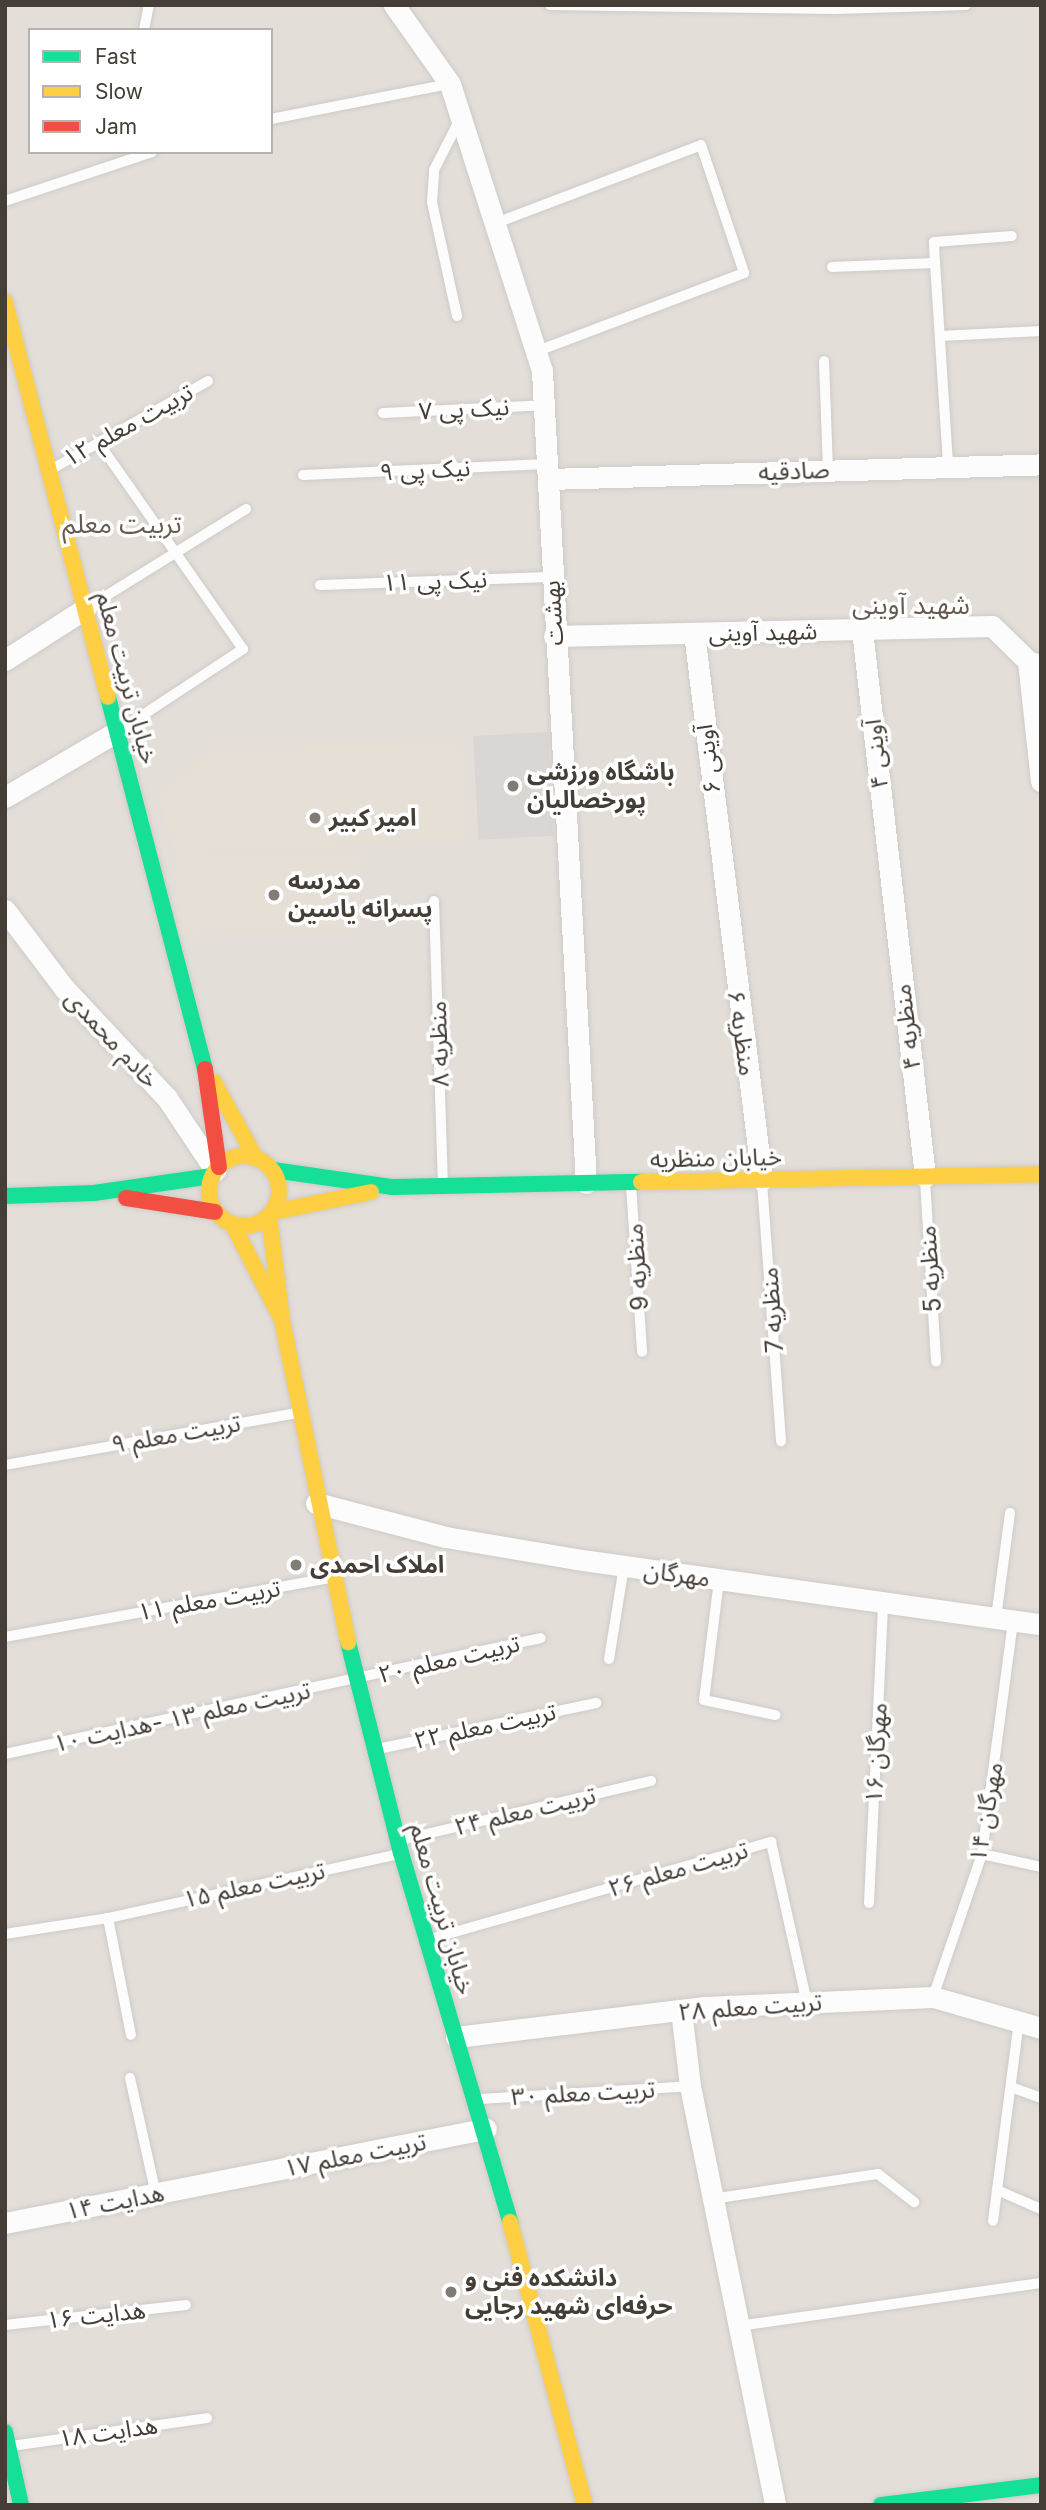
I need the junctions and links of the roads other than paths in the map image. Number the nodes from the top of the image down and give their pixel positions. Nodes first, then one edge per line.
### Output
1 (149, 5) edge
2 (394, 5) edge
3 (550, 5) edge
4 (966, 5) edge
5 (827, 7) edge
6 (144, 28) edge
7 (450, 84) junction
8 (461, 116) junction
9 (273, 119) edge
10 (146, 154) edge
11 (5, 201) edge
12 (496, 223) junction
13 (1012, 236) dead end
14 (935, 263) junction
15 (832, 267) dead end
16 (5, 302) edge
17 (457, 316) dead end
18 (1041, 331) edge
19 (940, 336) junction
20 (538, 351) junction
21 (824, 361) dead end
22 (14, 375) edge
23 (208, 381) dead end
24 (544, 405) junction
25 (383, 413) dead end
26 (98, 442) junction
27 (1041, 464) edge
28 (948, 466) junction
29 (48, 470) junction
30 (828, 470) junction
31 (548, 471) junction
32 (303, 475) dead end
33 (246, 509) dead end
34 (177, 552) junction
35 (551, 577) junction
36 (320, 584) dead end
37 (86, 608) junction
38 (862, 630) junction
39 (694, 633) junction
40 (554, 636) junction
41 (5, 660) edge
42 (1034, 664) edge
43 (118, 731) junction
44 (1041, 782) edge
45 (5, 797) edge
46 (889, 879) joint
47 (723, 885) joint
48 (434, 901) dead end
49 (5, 910) edge
50 (205, 1066) junction
51 (255, 1157) junction
52 (273, 1170) junction
53 (215, 1171) junction
54 (1041, 1174) edge
55 (925, 1176) junction
56 (762, 1180) junction
57 (631, 1182) junction
58 (586, 1183) junction
59 (443, 1186) junction
60 (393, 1187) junction
61 (94, 1193) junction
62 (5, 1196) edge
63 (215, 1212) junction
64 (271, 1214) junction
65 (233, 1225) junction
66 (282, 1320) junction
67 (642, 1352) dead end
68 (936, 1362) dead end
69 (298, 1412) junction
70 (781, 1441) dead end
71 (5, 1465) edge
72 (316, 1503) junction
73 (1010, 1513) dead end
74 (624, 1566) junction
75 (332, 1578) junction
76 (719, 1580) junction
77 (883, 1602) junction
78 (1005, 1620) junction
79 (1041, 1625) edge
80 (5, 1637) edge
81 (541, 1639) dead end
82 (610, 1659) dead end
83 (358, 1680) junction
84 (596, 1703) dead end
85 (775, 1715) dead end
86 (375, 1750) junction
87 (5, 1754) edge
88 (651, 1781) dead end
89 (399, 1847) junction
90 (982, 1854) junction
91 (1041, 1867) edge
92 (869, 1903) dead end
93 (108, 1917) junction
94 (5, 1934) edge
95 (427, 1939) junction
96 (933, 1997) junction
97 (807, 2003) junction
98 (681, 2010) junction
99 (1019, 2022) junction
100 (1041, 2028) edge
101 (131, 2035) dead end
102 (456, 2037) junction
103 (130, 2078) dead end
104 (690, 2086) junction
105 (1011, 2087) junction
106 (1041, 2098) edge
107 (477, 2099) junction
108 (486, 2129) junction
109 (224, 2181) joint
110 (997, 2189) junction
111 (156, 2194) junction
112 (712, 2199) junction
113 (914, 2202) dead end
114 (1041, 2209) edge
115 (993, 2221) dead end
116 (5, 2223) edge
117 (1041, 2283) edge
118 (186, 2305) dead end
119 (5, 2325) edge
120 (738, 2326) junction
121 (208, 2418) dead end
122 (7, 2439) edge
123 (1041, 2485) edge
124 (21, 2505) edge
125 (584, 2505) edge
126 (775, 2505) edge
127 (881, 2505) edge

1 - 6 lane
2 - 7 street, بهشت
3 - 5 lane
4 - 5 lane
7 - 8 street, بهشت
7 - 9 lane
8 - 12 street, بهشت
8 - 17 lane
10 - 11 lane
12 - 20 street, بهشت
12 - 20 lane
13 - 14 lane
14 - 15 lane
14 - 19 lane
16 - 22 main road, خیابان تربیت معلم
18 - 19 lane
19 - 28 lane
20 - 24 street, بهشت
21 - 30 lane
22 - 29 main road, خیابان تربیت معلم
23 - 26 lane, تربیت معلم ۱۲
24 - 25 lane, نیک پی ۷
24 - 31 street, بهشت
26 - 29 lane, تربیت معلم ۱۲
26 - 34 lane
27 - 28 street, صادقیه
28 - 30 street, صادقیه
29 - 37 main road, خیابان تربیت معلم
30 - 31 street, صادقیه
31 - 32 lane, نیک پی ۹
31 - 35 street, بهشت
33 - 34 lane
34 - 37 lane
34 - 43 lane
35 - 36 lane, نیک پی ۱۱
35 - 40 street, بهشت
37 - 41 street
37 - 43 main road, خیابان تربیت معلم
38 - 39 street, شهید آوینی
38 - 42 street, شهید آوینی
38 - 46 street, آوینی ۴
39 - 40 street, شهید آوینی
39 - 47 street, آوینی ۶
40 - 58 street, بهشت
42 - 44 street
43 - 45 street
43 - 50 main road, خیابان تربیت معلم
46 - 55 street, منظریه ۴
47 - 56 street, منظریه ۶
48 - 59 lane, منظریه ۸
49 - 53 street, خادم محمدی
50 - 51 main road
50 - 53 main road
51 - 52 main road
51 - 53 main road
52 - 60 main road
52 - 64 main road
53 - 61 main road
53 - 63 main road
54 - 55 main road, خیابان منظریه
55 - 56 main road, خیابان منظریه
55 - 68 lane, منظریه 5
56 - 57 main road, خیابان منظریه
56 - 70 lane, منظریه 7
57 - 58 main road, خیابان منظریه
57 - 67 lane, منظریه 9
58 - 59 main road, خیابان منظریه
59 - 60 main road, خیابان منظریه
60 - 64 main road
61 - 62 main road
61 - 63 main road
63 - 65 main road
64 - 65 main road
64 - 66 main road
65 - 66 main road
66 - 69 main road, خیابان تربیت معلم
69 - 71 lane, تربیت معلم ۹
69 - 72 main road, خیابان تربیت معلم
72 - 74 street, مهرگان
72 - 75 main road, خیابان تربیت معلم
73 - 78 lane, مهرگان ۱۴
74 - 76 street, مهرگان
74 - 82 lane
75 - 80 lane, تربیت معلم ۱۱
75 - 83 main road, خیابان تربیت معلم
76 - 77 street, مهرگان
76 - 85 lane
77 - 78 street, مهرگان
77 - 92 lane, مهرگان ۱۶
78 - 79 street, مهرگان
78 - 90 lane, مهرگان ۱۴
81 - 83 lane, تربیت معلم ۲۰
83 - 86 main road, خیابان تربیت معلم
83 - 87 lane, تربیت معلم ۱۳ -هدایت ۱۰
84 - 86 lane, تربیت معلم ۲۲
86 - 89 main road, خیابان تربیت معلم
88 - 89 lane, تربیت معلم ۲۴
89 - 93 lane, تربیت معلم ۱۵
89 - 95 main road, خیابان تربیت معلم
90 - 91 lane
90 - 96 lane, مهرگان ۱۴
93 - 94 lane, تربیت معلم ۱۵
93 - 101 lane
95 - 97 lane, تربیت معلم ۲۶
95 - 102 main road, خیابان تربیت معلم
96 - 97 street, تربیت معلم ۲۸
96 - 99 street, تربیت معلم ۲۸
97 - 98 street, تربیت معلم ۲۸
98 - 102 street, تربیت معلم ۲۸
98 - 104 street
99 - 100 street, تربیت معلم ۲۸
99 - 105 lane
102 - 107 main road, خیابان تربیت معلم
103 - 111 lane
104 - 107 lane, تربیت معلم ۳۰
104 - 112 street
105 - 106 lane
105 - 110 lane
107 - 108 main road, خیابان تربیت معلم
108 - 109 street, تربیت معلم ۱۷
108 - 125 main road, خیابان تربیت معلم
109 - 111 street, هدایت ۱۴
110 - 114 lane
110 - 115 lane
111 - 116 street, هدایت ۱۴
112 - 113 lane
112 - 120 street
117 - 120 lane
118 - 119 lane, هدایت ۱۶
120 - 126 street
121 - 122 lane, هدایت ۱۸
122 - 124 main road
123 - 127 main road

